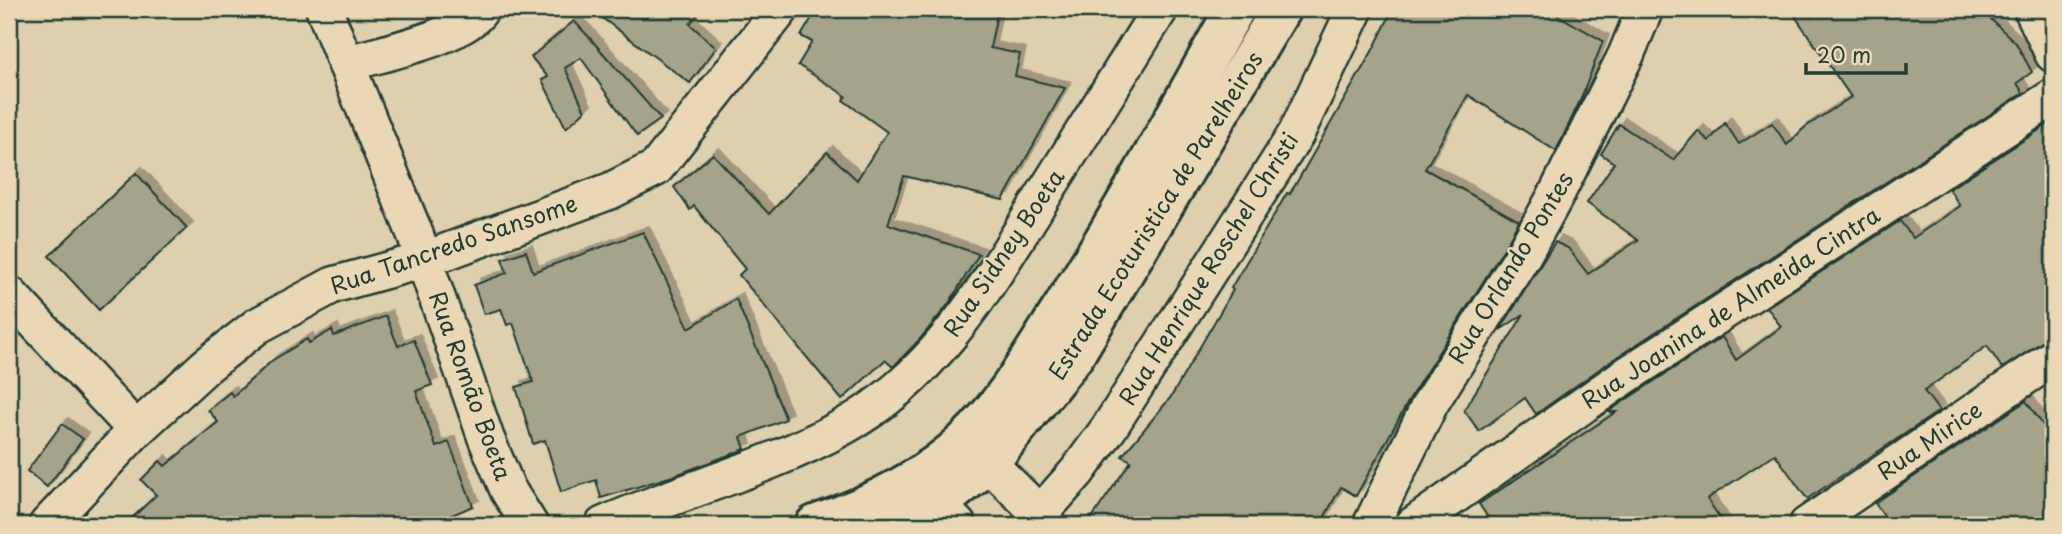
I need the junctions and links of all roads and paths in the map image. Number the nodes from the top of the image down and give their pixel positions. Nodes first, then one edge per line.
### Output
1 (324, 9) edge
2 (481, 9) edge
3 (781, 9) edge
4 (1160, 9) edge
5 (1235, 9) edge
6 (1282, 9) edge
7 (1354, 9) edge
8 (1645, 9) edge
9 (2032, 9) edge
10 (2053, 54) edge
11 (346, 64) junction
12 (2053, 97) edge
13 (425, 260) junction
14 (9, 294) edge
15 (2053, 358) edge
16 (136, 430) junction
17 (977, 452) junction
18 (937, 503) edge
19 (1035, 520) edge
20 (47, 525) edge
21 (530, 525) edge
22 (603, 525) edge
23 (815, 525) edge
24 (898, 525) edge
25 (1371, 525) edge
26 (1413, 525) edge
27 (1807, 525) edge

1 - 11 street, Rua Romão Boeta
2 - 11 street
3 - 13 street, Rua Tancredo Sansome
4 - 22 street, Rua Sidney Boeta
5 - 17 main road, Estrada Ecoturistica de Parelheiros
6 - 17 main road, Estrada Ecoturistica de Parelheiros
7 - 19 street, Rua Henrique Roschel Christi
8 - 25 street, Rua Orlando Pontes
9 - 10 street
11 - 13 street, Rua Romão Boeta
12 - 26 street, Rua Joanina de Almeida Cintra
13 - 16 street, Rua Tancredo Sansome
13 - 21 street, Rua Romão Boeta
14 - 16 street
15 - 27 street, Rua Mirice
16 - 20 street, Rua Tancredo Sansome
17 - 18 main road, Estrada Ecoturistica de Parelheiros
17 - 19 street, Rua Henrique Roschel Christi
18 - 23 main road, Estrada Ecoturistica de Parelheiros
18 - 24 main road, Estrada Ecoturistica de Parelheiros

